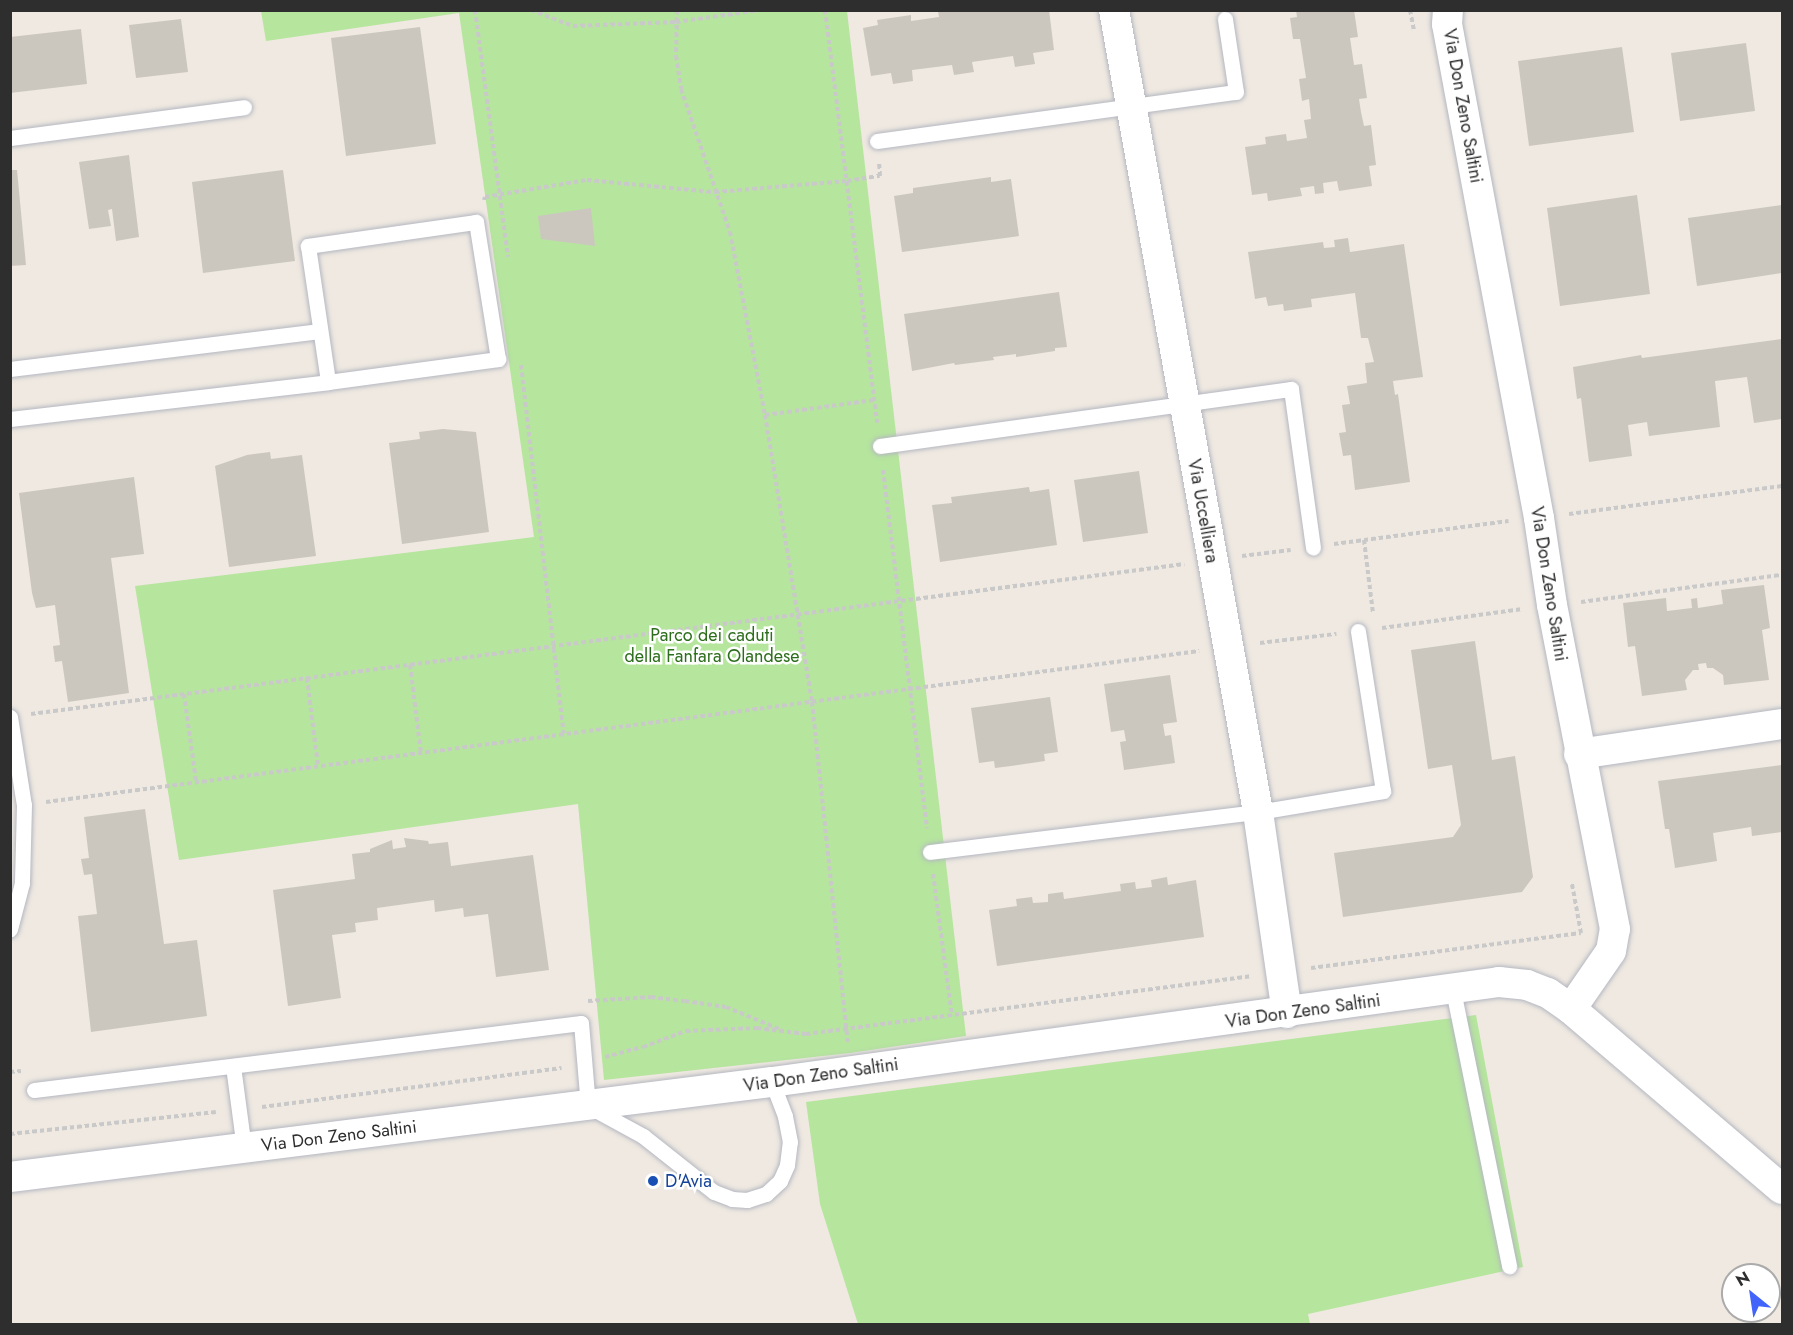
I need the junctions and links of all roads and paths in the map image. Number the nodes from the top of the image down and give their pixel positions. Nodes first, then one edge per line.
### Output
1 (475, 10) edge
2 (531, 10) edge
3 (677, 10) edge
4 (760, 10) edge
5 (825, 10) edge
6 (1114, 10) edge
7 (1448, 10) edge
8 (1225, 19) dead end
9 (676, 22) junction
10 (1132, 105) junction
11 (244, 107) dead end
12 (10, 138) edge
13 (877, 141) joint
14 (847, 181) junction
15 (715, 192) junction
16 (501, 194) junction
17 (476, 222) junction
18 (509, 266) dead end
19 (320, 331) junction
20 (520, 361) dead end
21 (10, 369) edge
22 (328, 382) junction
23 (874, 400) junction
24 (1184, 403) junction
25 (765, 415) junction
26 (10, 419) edge
27 (880, 446) junction
28 (1782, 486) edge
29 (1539, 518) junction
30 (1364, 540) junction
31 (1313, 547) junction
32 (1212, 560) junction
33 (1782, 575) edge
34 (900, 601) junction
35 (1552, 605) junction
36 (795, 615) junction
37 (1375, 629) junction
38 (1358, 631) junction
39 (553, 646) junction
40 (1228, 648) junction
41 (410, 665) junction
42 (307, 678) junction
43 (909, 689) junction
44 (184, 694) junction
45 (812, 702) junction
46 (16, 716) edge
47 (1782, 724) edge
48 (564, 734) junction
49 (421, 753) junction
50 (1579, 754) junction
51 (318, 766) junction
52 (196, 782) junction
53 (24, 805) junction
54 (1258, 812) junction
55 (930, 852) junction
56 (10, 929) edge
57 (1453, 990) junction
58 (1571, 1009) junction
59 (1287, 1013) junction
60 (952, 1016) dead end
61 (783, 1030) dead end
62 (585, 1065) junction
63 (233, 1066) junction
64 (853, 1070) junction
65 (772, 1082) junction
66 (34, 1090) dead end
67 (588, 1106) junction
68 (239, 1110) junction
69 (10, 1134) edge
70 (244, 1148) junction
71 (10, 1177) edge
72 (1782, 1189) edge
73 (1509, 1266) dead end

1 - 16 path
2 - 9 path
3 - 9 path
4 - 9 path
5 - 14 path
6 - 10 street, Via Uccelliera
7 - 29 street, Via Don Zeno Saltini
8 - 10 lane
9 - 15 path
10 - 13 lane
10 - 24 street, Via Uccelliera
11 - 12 lane
13 - 14 path
14 - 15 path
14 - 23 path
15 - 16 path
15 - 25 path
16 - 17 path
16 - 18 path
17 - 19 lane
17 - 22 lane
19 - 21 lane
19 - 22 lane
20 - 39 path
22 - 26 lane
23 - 25 path
23 - 27 path
24 - 27 lane
24 - 31 lane
24 - 32 street, Via Uccelliera
25 - 36 path
27 - 34 path
28 - 29 path
29 - 30 path
29 - 35 street, Via Don Zeno Saltini
30 - 31 path
30 - 37 path
31 - 32 path
32 - 34 path
32 - 40 street, Via Uccelliera
33 - 35 path
34 - 36 path
34 - 43 path
35 - 37 path
35 - 50 street, Via Don Zeno Saltini
36 - 39 path
36 - 45 path
37 - 38 path
38 - 40 path
38 - 54 lane
39 - 41 path
39 - 48 path
40 - 43 path
40 - 54 street, Via Uccelliera
41 - 42 path
41 - 49 path
42 - 44 path
42 - 51 path
43 - 45 path
43 - 55 path
44 - 46 path
44 - 52 path
45 - 48 path
45 - 64 path
46 - 53 lane
47 - 50 street
48 - 49 path
49 - 51 path
50 - 58 street, Via Don Zeno Saltini
51 - 52 path
52 - 53 path
53 - 56 lane
54 - 55 lane
54 - 59 street, Via Uccelliera
55 - 60 path
57 - 58 street, Via Don Zeno Saltini
57 - 59 street, Via Don Zeno Saltini
57 - 73 lane
58 - 72 street
59 - 64 street, Via Don Zeno Saltini
61 - 62 path
62 - 63 lane
62 - 67 lane
62 - 68 path
63 - 66 lane
63 - 68 lane
64 - 65 street, Via Don Zeno Saltini
65 - 67 street, Via Don Zeno Saltini
65 - 67 lane
67 - 70 street, Via Don Zeno Saltini
68 - 69 path
68 - 70 lane
70 - 71 street, Via Don Zeno Saltini

